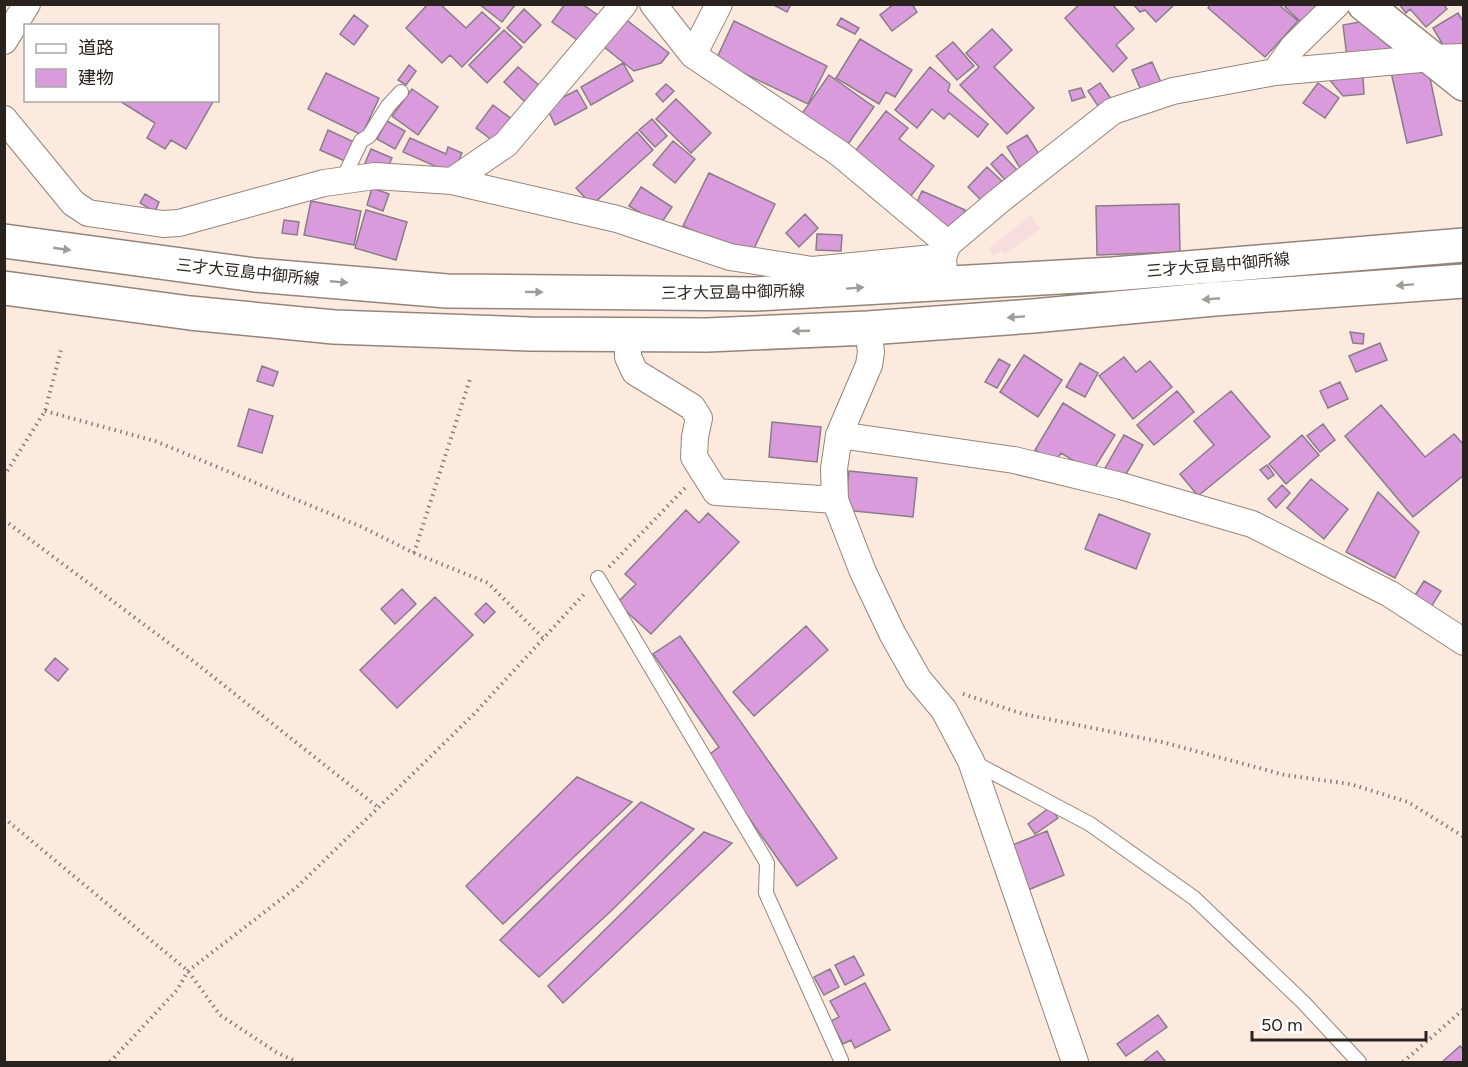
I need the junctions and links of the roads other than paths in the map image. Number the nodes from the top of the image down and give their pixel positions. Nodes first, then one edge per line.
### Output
1 (27, 4) edge
2 (624, 4) edge
3 (653, 4) edge
4 (719, 4) edge
5 (1337, 4) edge
6 (1364, 4) edge
7 (4, 41) edge
8 (693, 55) junction
9 (1448, 57) edge
10 (1275, 72) junction
11 (1464, 84) edge
12 (400, 92) dead end
13 (4, 119) edge
14 (342, 181) junction
15 (452, 181) junction
16 (4, 241) edge
17 (1464, 245) edge
18 (945, 261) junction
19 (1464, 281) edge
20 (4, 288) edge
21 (868, 328) junction
22 (628, 334) junction
23 (840, 435) junction
24 (835, 500) junction
25 (598, 578) road end
26 (1464, 642) edge
27 (971, 761) junction
28 (841, 1060) dead end
29 (1075, 1062) edge
30 (1359, 1062) edge

1 - 7 street
2 - 15 street
3 - 8 street
4 - 8 street
5 - 10 street
6 - 9 main road
8 - 18 street
9 - 10 street
9 - 11 main road
10 - 18 street
12 - 14 lane
13 - 14 street
14 - 15 street
15 - 18 street
16 -> 18 main road, 三才大豆島中御所線
17 - 18 main road, 三才大豆島中御所線
19 -> 21 main road, 三才大豆島中御所線
20 - 22 main road, 三才大豆島中御所線
21 -> 22 main road, 三才大豆島中御所線
21 - 23 street
22 - 24 street
23 - 24 street
23 - 26 street
24 - 27 street
25 - 28 lane
27 - 29 street
27 - 30 lane

